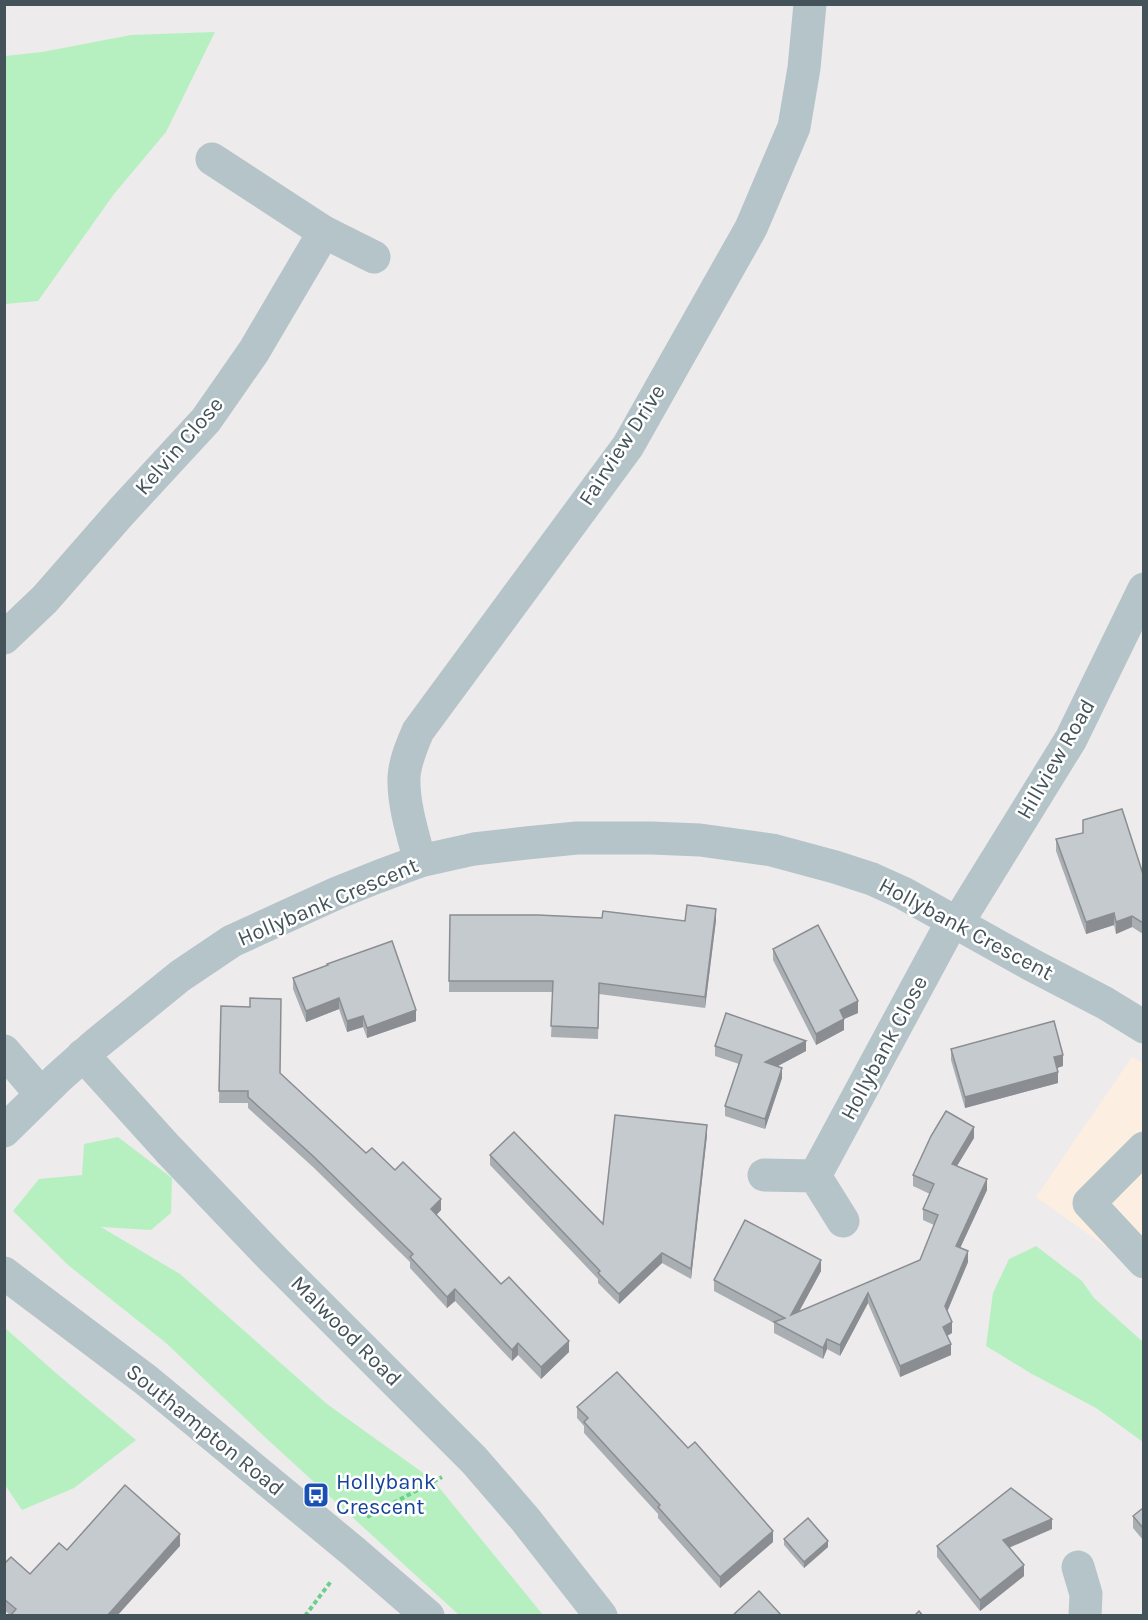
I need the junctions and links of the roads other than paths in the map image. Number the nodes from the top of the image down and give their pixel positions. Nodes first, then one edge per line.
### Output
1 (810, 4) edge
2 (212, 159) dead end
3 (324, 232) junction
4 (374, 257) dead end
5 (1143, 589) edge
6 (4, 638) edge
7 (420, 861) junction
8 (956, 921) junction
9 (1143, 1027) edge
10 (4, 1051) edge
11 (83, 1055) junction
12 (41, 1094) junction
13 (4, 1131) edge
14 (1143, 1148) edge
15 (764, 1175) dead end
16 (815, 1176) junction
17 (843, 1221) dead end
18 (1143, 1262) edge
19 (4, 1273) edge
20 (1078, 1567) dead end
21 (428, 1616) edge
22 (601, 1616) edge
23 (1085, 1616) edge

1 - 7 street, Fairview Drive
2 - 3 street
3 - 4 street
3 - 6 street, Kelvin Close
5 - 8 street, Hillview Road
7 - 8 street, Hollybank Crescent
7 - 11 street, Hollybank Crescent
8 - 9 street, Hollybank Crescent
8 - 16 street, Hollybank Close
10 - 12 street
11 - 12 street, Hollybank Crescent
11 - 22 street, Malwood Road
12 - 13 street, Hollybank Crescent
14 - 18 street
15 - 16 street
16 - 17 street
19 - 21 street, Southampton Road
20 - 23 street

